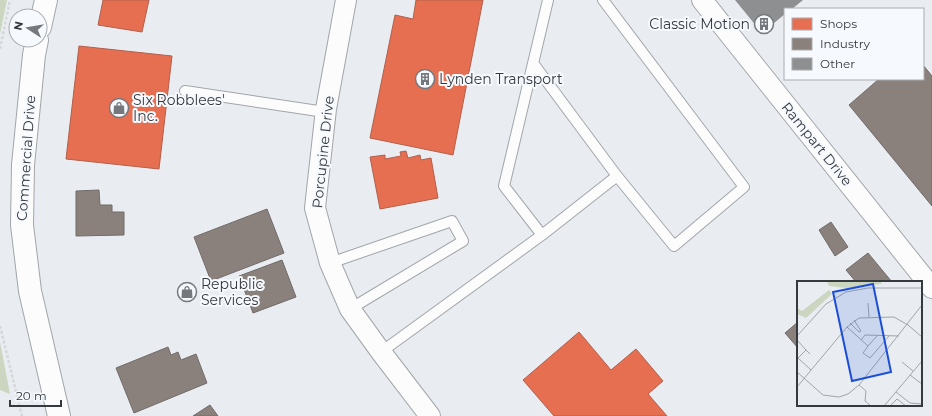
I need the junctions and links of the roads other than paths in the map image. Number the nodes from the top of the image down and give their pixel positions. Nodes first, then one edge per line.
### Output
1 (346, 0) edge
2 (548, 0) edge
3 (603, 0) edge
4 (702, 0) edge
5 (35, 48) edge
6 (533, 63) junction
7 (185, 91) dead end
8 (326, 112) junction
9 (617, 176) junction
10 (542, 236) junction
11 (330, 264) junction
12 (932, 288) edge
13 (350, 309) junction
14 (381, 352) junction
15 (59, 416) edge
16 (430, 416) edge

1 - 8 street, Porcupine Drive
2 - 6 lane
3 - 9 lane
4 - 12 street, Rampart Drive
5 - 15 main road, Commercial Drive
6 - 9 lane
6 - 10 lane
7 - 8 lane
8 - 11 street, Porcupine Drive
9 - 10 lane
10 - 14 lane
11 - 13 street, Porcupine Drive
11 - 13 lane
13 - 14 street, Porcupine Drive
14 - 16 street, Porcupine Drive

